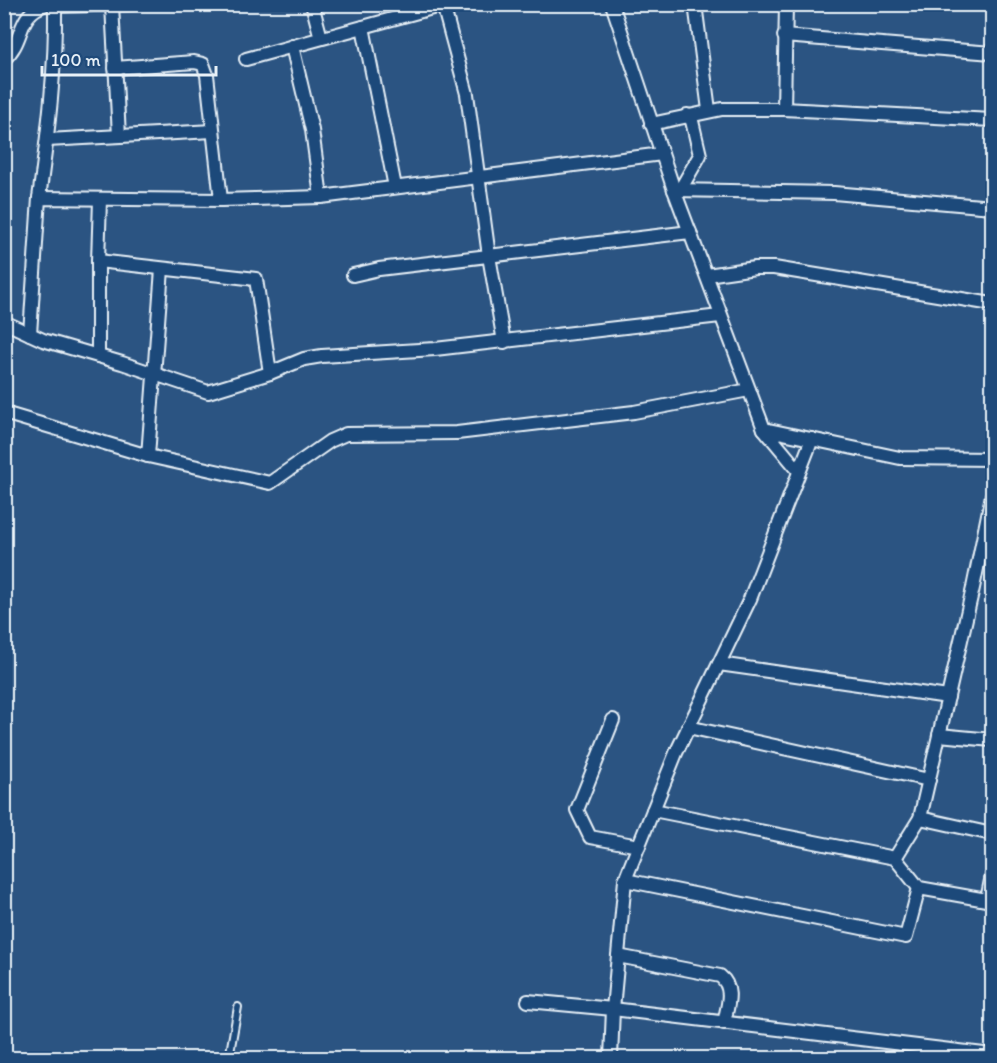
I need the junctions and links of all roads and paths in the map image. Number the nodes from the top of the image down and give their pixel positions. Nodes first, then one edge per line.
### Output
1 (132, 4) edge
2 (312, 4) edge
3 (612, 4) edge
4 (694, 4) edge
5 (786, 4) edge
6 (52, 5) edge
7 (445, 5) edge
8 (112, 6) edge
9 (403, 10) edge
10 (363, 27) junction
11 (784, 36) junction
12 (321, 38) junction
13 (292, 46) junction
14 (993, 53) edge
15 (246, 58) dead end
16 (4, 59) edge
17 (115, 68) junction
18 (784, 109) junction
19 (709, 110) junction
20 (687, 115) junction
21 (993, 120) edge
22 (651, 124) junction
23 (213, 131) junction
24 (119, 136) junction
25 (47, 140) junction
26 (662, 154) junction
27 (478, 177) junction
28 (395, 187) junction
29 (677, 190) junction
30 (321, 197) junction
31 (39, 198) junction
32 (100, 200) junction
33 (221, 200) junction
34 (993, 207) edge
35 (690, 232) junction
36 (489, 256) junction
37 (98, 261) junction
38 (162, 269) junction
39 (353, 275) dead end
40 (707, 275) junction
41 (993, 304) edge
42 (720, 316) junction
43 (4, 322) edge
44 (30, 334) junction
45 (504, 342) junction
46 (98, 356) junction
47 (270, 373) junction
48 (154, 374) junction
49 (749, 390) junction
50 (4, 413) edge
51 (764, 429) junction
52 (812, 439) junction
53 (148, 456) junction
54 (993, 459) edge
55 (799, 471) junction
56 (993, 495) edge
57 (719, 664) junction
58 (948, 697) junction
59 (613, 720) dead end
60 (688, 727) junction
61 (939, 735) junction
62 (993, 740) edge
63 (929, 780) junction
64 (653, 810) junction
65 (920, 818) junction
66 (993, 834) edge
67 (639, 846) junction
68 (895, 858) junction
69 (993, 875) edge
70 (625, 880) junction
71 (919, 888) junction
72 (990, 900) edge
73 (618, 956) junction
74 (528, 1001) dead end
75 (238, 1007) dead end
76 (613, 1009) junction
77 (724, 1023) junction
78 (908, 1045) junction
79 (985, 1056) edge
80 (228, 1059) edge
81 (611, 1059) edge
82 (907, 1059) edge

1 - 8 street
2 - 12 street
3 - 22 street
4 - 19 street
5 - 11 street
6 - 8 street
6 - 16 street
6 - 25 street
7 - 9 street
7 - 27 street
8 - 17 street
9 - 10 street
10 - 12 street
10 - 28 street
11 - 14 street
11 - 18 street
12 - 13 street
13 - 15 street
13 - 30 street
17 - 23 street
17 - 24 street
18 - 19 street
18 - 21 street
19 - 20 street
20 - 22 street
20 - 29 street
22 - 26 street
23 - 24 street
23 - 33 street
24 - 25 street
25 - 31 street
26 - 27 street
26 - 29 street
27 - 28 street
27 - 36 street
28 - 30 street
29 - 34 street
29 - 35 street
30 - 33 street
31 - 32 street
31 - 44 street
32 - 33 street
32 - 37 street
35 - 36 street
35 - 40 street
36 - 39 street
36 - 45 street
37 - 38 street
37 - 46 street
38 - 47 street
38 - 48 street
40 - 41 street
40 - 42 street
42 - 45 street
42 - 49 street
43 - 44 street
44 - 46 street
45 - 47 street
46 - 48 street
47 - 48 street
48 - 53 street
49 - 51 street
49 - 53 street
50 - 53 street
51 - 52 street
51 - 55 street
52 - 54 street
52 - 55 street
55 - 57 street
56 - 58 street
57 - 58 street
57 - 60 street
58 - 61 street
59 - 67 street
60 - 63 street
60 - 64 street
61 - 62 street
61 - 63 street
63 - 65 street
64 - 67 street
64 - 68 street
65 - 66 street
65 - 68 street
67 - 70 street
68 - 71 street
69 - 72 street
70 - 71 street
70 - 73 street
71 - 72 street
73 - 76 street
73 - 77 street
74 - 76 street
75 - 80 lane
76 - 77 street
76 - 81 street
77 - 78 street
78 - 79 street
78 - 82 street

